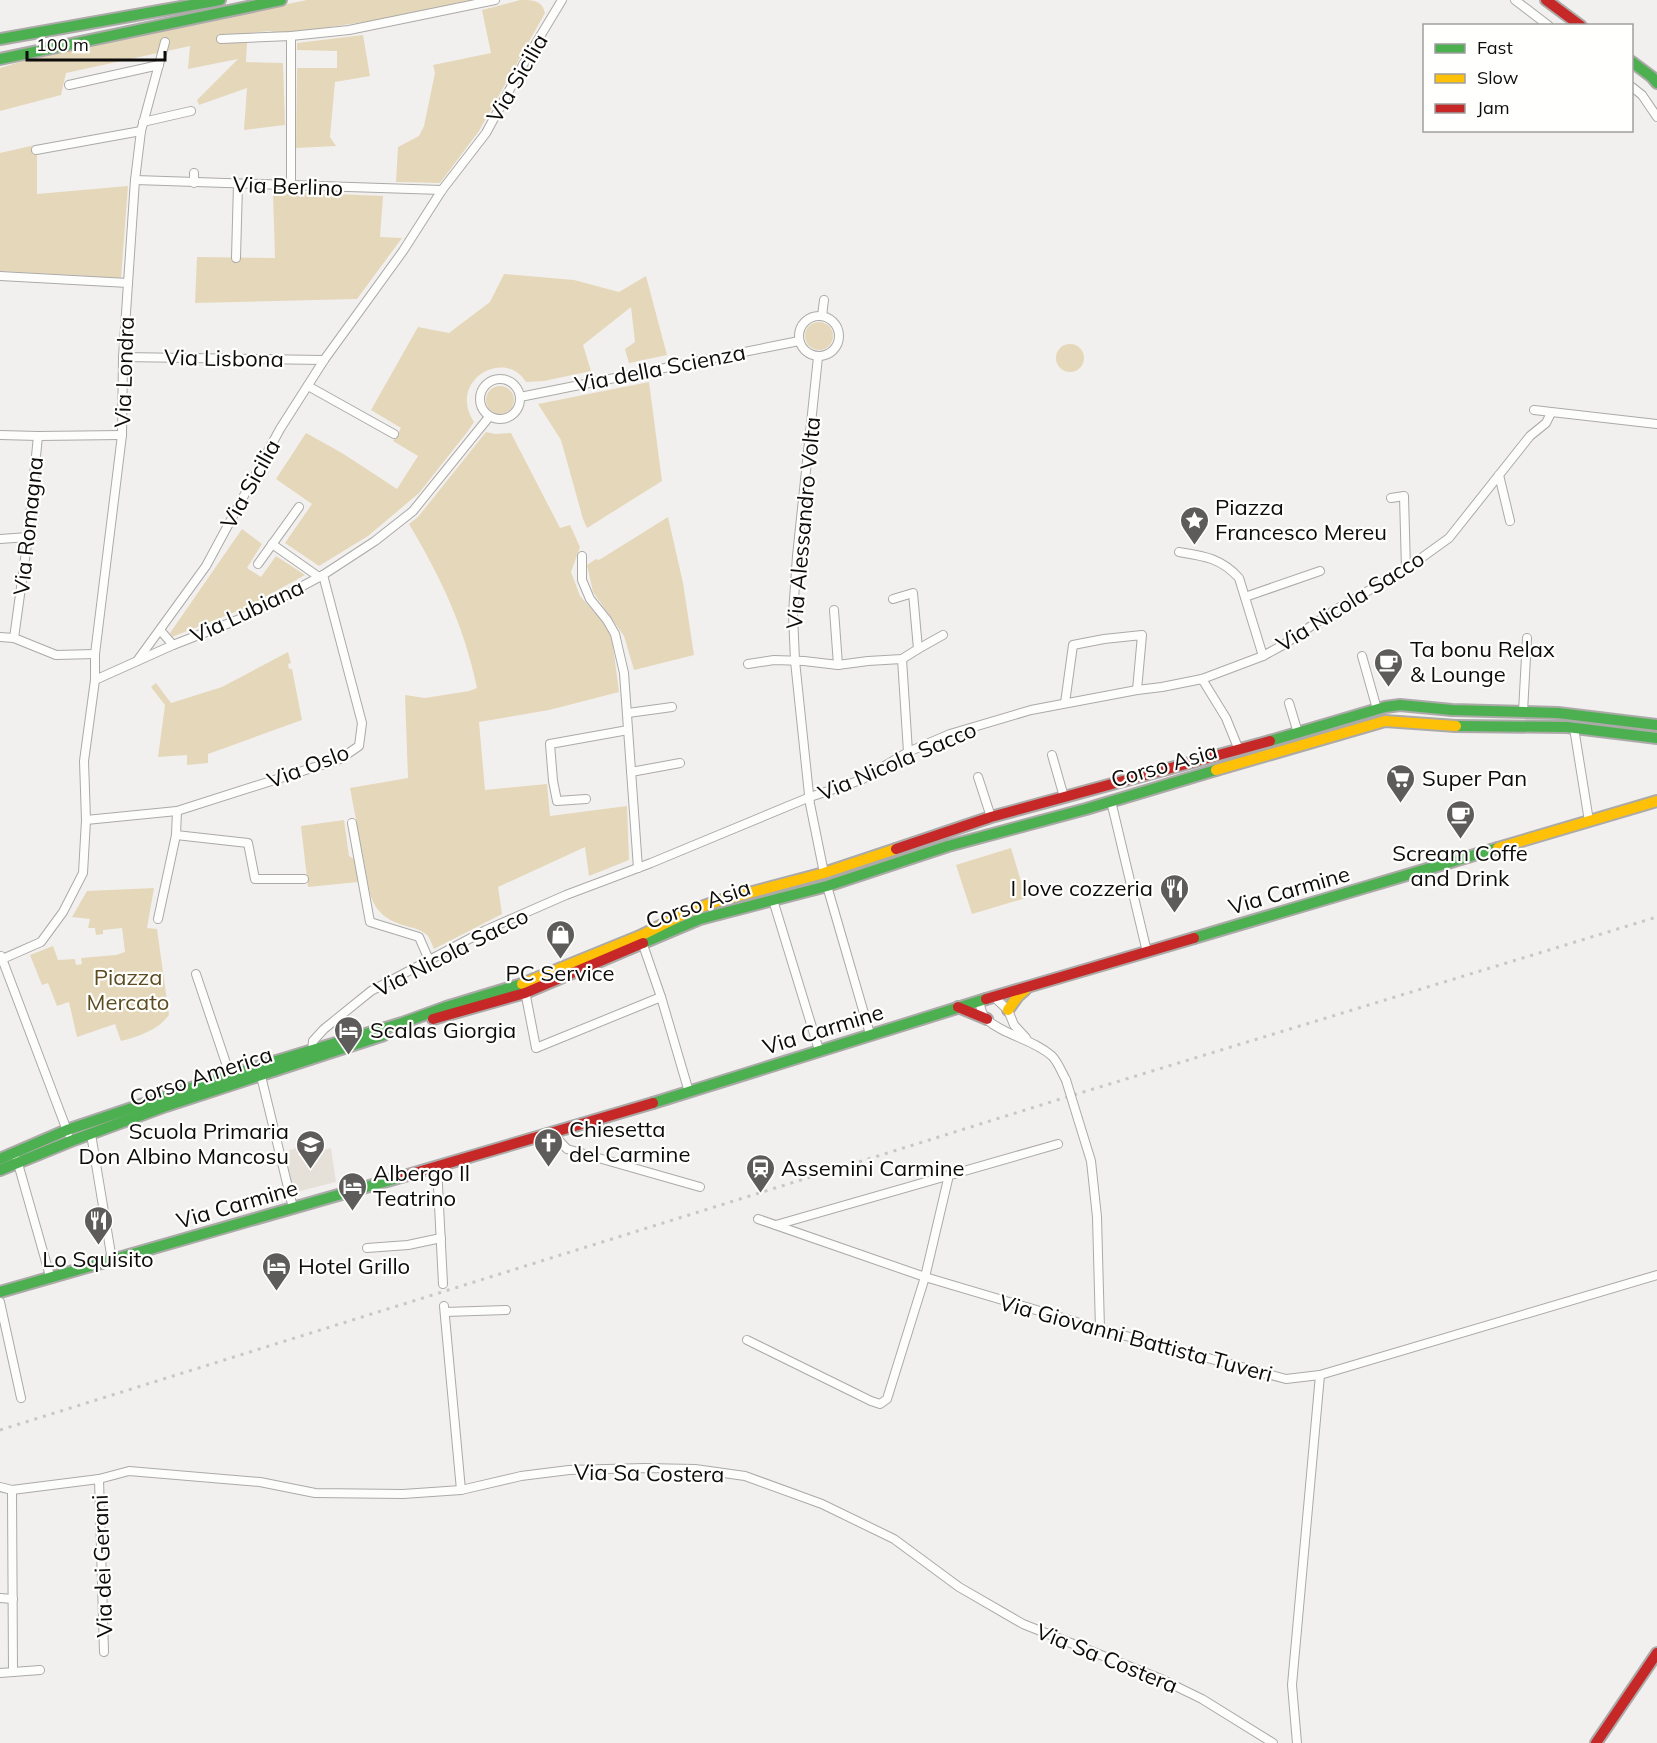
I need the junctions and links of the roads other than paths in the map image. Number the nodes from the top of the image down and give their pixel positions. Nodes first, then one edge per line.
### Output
1 (220, 0) edge
2 (281, 0) edge
3 (495, 0) edge
4 (562, 0) edge
5 (1515, 0) edge
6 (1546, 0) edge
7 (1546, 24) edge
8 (1578, 24) edge
9 (291, 36) junction
10 (0, 39) edge
11 (221, 39) dead end
12 (165, 42) dead end
13 (0, 59) edge
14 (1633, 63) edge
15 (159, 65) junction
16 (1657, 82) edge
17 (69, 85) dead end
18 (1633, 88) edge
19 (191, 111) dead end
20 (1657, 117) edge
21 (143, 122) junction
22 (141, 131) junction
23 (36, 150) dead end
24 (194, 173) dead end
25 (135, 180) junction
26 (194, 183) junction
27 (238, 184) junction
28 (291, 185) junction
29 (442, 190) junction
30 (236, 258) dead end
31 (0, 276) edge
32 (128, 283) junction
33 (824, 300) dead end
34 (822, 316) junction
35 (799, 340) junction
36 (123, 357) junction
37 (818, 357) junction
38 (324, 360) junction
39 (308, 386) junction
40 (520, 397) junction
41 (1534, 410) dead end
42 (1551, 413) junction
43 (489, 417) junction
44 (1657, 424) edge
45 (394, 434) dead end
46 (0, 435) edge
47 (122, 435) junction
48 (38, 436) junction
49 (1499, 476) junction
50 (1391, 498) dead end
51 (299, 507) dead end
52 (1510, 521) dead end
53 (28, 537) junction
54 (0, 539) edge
55 (272, 544) junction
56 (1179, 552) dead end
57 (582, 556) dead end
58 (258, 564) dead end
59 (1406, 569) junction
60 (1320, 571) dead end
61 (321, 576) junction
62 (1245, 597) junction
63 (893, 599) dead end
64 (834, 610) dead end
65 (160, 630) junction
66 (943, 635) dead end
67 (0, 637) edge
68 (15, 638) junction
69 (1527, 638) dead end
70 (173, 645) junction
71 (918, 650) junction
72 (95, 654) junction
73 (1263, 656) junction
74 (1362, 657) dead end
75 (902, 659) junction
76 (137, 661) junction
77 (795, 661) junction
78 (748, 664) dead end
79 (838, 665) junction
80 (1202, 679) junction
81 (95, 680) junction
82 (1137, 690) junction
83 (1065, 703) junction
84 (1289, 703) dead end
85 (672, 707) dead end
86 (1377, 709) junction
87 (1452, 710) junction
88 (1523, 712) junction
89 (628, 713) junction
90 (1450, 725) junction
91 (1657, 725) edge
92 (1574, 728) junction
93 (628, 730) junction
94 (1298, 733) junction
95 (1657, 738) edge
96 (1239, 750) junction
97 (908, 752) junction
98 (1052, 755) dead end
99 (680, 763) dead end
100 (632, 772) junction
101 (978, 777) dead end
102 (1064, 797) junction
103 (810, 798) junction
104 (586, 799) dead end
105 (1111, 801) junction
106 (1657, 801) edge
107 (177, 811) junction
108 (991, 818) junction
109 (86, 820) junction
110 (1589, 821) junction
111 (352, 823) dead end
112 (176, 835) junction
113 (638, 868) junction
114 (824, 873) junction
115 (304, 879) dead end
116 (827, 886) junction
117 (773, 900) junction
118 (158, 919) dead end
119 (641, 940) junction
120 (1147, 952) junction
121 (1, 958) edge
122 (429, 960) junction
123 (196, 974) dead end
124 (1029, 986) junction
125 (524, 989) junction
126 (661, 997) junction
127 (994, 997) junction
128 (980, 1002) junction
129 (958, 1007) junction
130 (1008, 1010) junction
131 (987, 1019) junction
132 (870, 1034) junction
133 (1029, 1041) junction
134 (819, 1050) junction
135 (313, 1055) junction
136 (230, 1076) junction
137 (261, 1076) junction
138 (689, 1092) junction
139 (551, 1132) junction
140 (91, 1134) junction
141 (69, 1136) junction
142 (1058, 1144) dead end
143 (16, 1158) junction
144 (0, 1159) edge
145 (436, 1166) junction
146 (0, 1170) edge
147 (949, 1175) junction
148 (700, 1186) dead end
149 (293, 1208) junction
150 (758, 1219) dead end
151 (776, 1225) junction
152 (441, 1238) junction
153 (367, 1248) dead end
154 (112, 1260) junction
155 (1657, 1275) edge
156 (50, 1276) junction
157 (925, 1277) junction
158 (443, 1284) dead end
159 (0, 1292) edge
160 (0, 1302) edge
161 (506, 1310) dead end
162 (1100, 1329) junction
163 (747, 1340) dead end
164 (1320, 1375) junction
165 (21, 1398) dead end
166 (99, 1479) junction
167 (0, 1487) edge
168 (12, 1490) junction
169 (461, 1490) junction
170 (0, 1598) edge
171 (13, 1599) junction
172 (104, 1652) dead end
173 (1657, 1653) edge
174 (40, 1670) dead end
175 (13, 1672) junction
176 (0, 1673) edge
177 (1597, 1742) edge
178 (1273, 1743) edge
179 (1297, 1743) edge

1 - 10 street
2 - 13 street
3 - 9 street
4 - 29 street, Via Sicilia
5 - 7 street
6 - 8 street
9 - 11 street
9 - 28 street
12 - 15 street, Via Londra
14 - 16 street
15 - 17 street
15 - 21 street, Via Londra
18 - 20 street
19 - 21 street
21 - 22 street, Via Londra
22 - 23 street
22 - 25 street, Via Londra
24 - 26 street
25 - 26 street, Via Berlino
25 - 32 street, Via Londra
26 - 27 street, Via Berlino
27 - 28 street, Via Berlino
27 - 30 street
28 - 29 street, Via Berlino
29 - 38 street, Via Sicilia
31 - 32 street
32 - 36 street, Via Londra
33 - 34 street
34 - 35 street
34 - 37 street
35 - 37 street
35 - 40 street, Via della Scienza
36 - 38 street, Via Lisbona
36 - 47 street, Via Londra
37 - 77 street, Via Alessandro Volta
38 - 39 street, Via Sicilia
39 - 45 street
39 - 65 street, Via Sicilia
40 - 43 street
40 - 43 street
41 - 42 street
42 - 44 street
42 - 49 street, Via Nicola Sacco
43 - 61 street, Via Lubiana
46 - 48 street
47 - 48 street
47 - 72 street, Via Londra
48 - 53 street, Via Romagna
49 - 52 street
49 - 59 street, Via Nicola Sacco
50 - 59 street
51 - 55 street, Via Lubiana
53 - 54 street
53 - 68 street, Via Romagna
55 - 58 street, Via Lubiana
55 - 61 street, Via Lubiana
56 - 62 street
57 - 89 street
59 - 73 street, Via Nicola Sacco
60 - 62 street
61 - 70 street, Via Lubiana
61 - 107 street, Via Oslo
62 - 73 street
63 - 71 street
64 - 79 street
65 - 70 street, Via Lubiana
65 - 76 street, Via Sicilia
66 - 71 street
67 - 68 street
68 - 72 street
69 - 88 street
70 - 76 street, Via Lubiana
71 - 75 street
72 - 81 street, Via Londra
73 - 80 street, Via Nicola Sacco
74 - 86 street
75 - 79 street
75 - 97 street
76 - 81 street, Via Sicilia
77 - 78 street
77 - 79 street
77 - 103 street, Via Alessandro Volta
80 - 82 street, Via Nicola Sacco
80 - 96 street
81 - 109 street
82 - 83 street, Via Nicola Sacco
82 - 83 street
83 - 97 street, Via Nicola Sacco
84 - 94 street
85 - 89 street
86 - 87 street, Corso Asia
86 - 94 street, Corso Asia
87 - 88 street, Corso Asia
87 - 90 street
88 - 91 street, Corso Asia
89 - 93 street
90 - 92 street, Corso Asia
90 - 105 street, Corso Asia
92 - 95 street, Corso Asia
92 - 110 street
93 - 100 street
93 - 104 street
94 - 96 street, Corso Asia
96 - 102 street, Corso Asia
97 - 103 street, Via Nicola Sacco
98 - 102 street
99 - 100 street
100 - 113 street
101 - 108 street
102 - 108 street, Corso Asia
103 - 113 street, Via Nicola Sacco
103 - 114 street, Via Alessandro Volta
105 - 116 street, Corso Asia
105 - 120 street
106 - 110 street, Via Carmine
107 - 109 street, Via Oslo
107 - 112 street
108 - 114 street, Corso Asia
109 - 121 street
110 - 120 street, Via Carmine
111 - 122 street
112 - 115 street
112 - 118 street
113 - 122 street, Via Nicola Sacco
114 - 119 street, Corso Asia
116 - 117 street, Corso Asia
116 - 132 street
117 - 119 street, Corso Asia
117 - 134 street
119 - 125 street, Corso America
119 - 126 street
120 - 124 street, Via Carmine
121 - 141 street
122 - 135 street, Via Nicola Sacco
123 - 136 street
124 - 127 street, Via Carmine
124 - 130 street
125 - 126 street
125 - 135 street, Corso America
126 - 138 street
127 - 128 street, Via Carmine
127 - 130 street
128 - 129 street, Via Carmine
128 - 131 street
129 - 131 street
129 - 132 street, Via Carmine
130 - 133 street
131 - 133 street
132 - 134 street, Via Carmine
133 - 162 street, bridge
134 - 138 street, Via Carmine
135 - 136 street, Corso America
135 - 137 street, Corso America
136 - 141 street, Corso America
137 - 140 street, Corso America
137 - 149 street
138 - 139 street, Via Carmine
139 - 145 street, Via Carmine
139 - 148 street
140 - 141 street, Corso America
140 - 154 street
141 - 143 street, Corso America
142 - 147 street
143 - 144 street, Corso America
143 - 146 street, Corso America
143 - 156 street
145 - 149 street, Via Carmine
145 - 152 street
147 - 151 street
147 - 157 street
149 - 154 street, Via Carmine
150 - 151 street, Via Giovanni Battista Tuveri
151 - 157 street, Via Giovanni Battista Tuveri
152 - 153 street
152 - 158 street
154 - 156 street, Via Carmine
155 - 164 street, Via Giovanni Battista Tuveri
156 - 159 street, Via Carmine
157 - 162 street, Via Giovanni Battista Tuveri
157 - 163 street
160 - 165 street
161 - 169 street
162 - 164 street, Via Giovanni Battista Tuveri
164 - 179 street
166 - 168 street, Via Sa Costera
166 - 169 street, Via Sa Costera
166 - 172 street, Via dei Gerani
167 - 168 street, Via Sa Costera
168 - 171 street
169 - 178 street, Via Sa Costera
170 - 171 street
171 - 175 street
173 - 177 street
174 - 175 street
175 - 176 street

